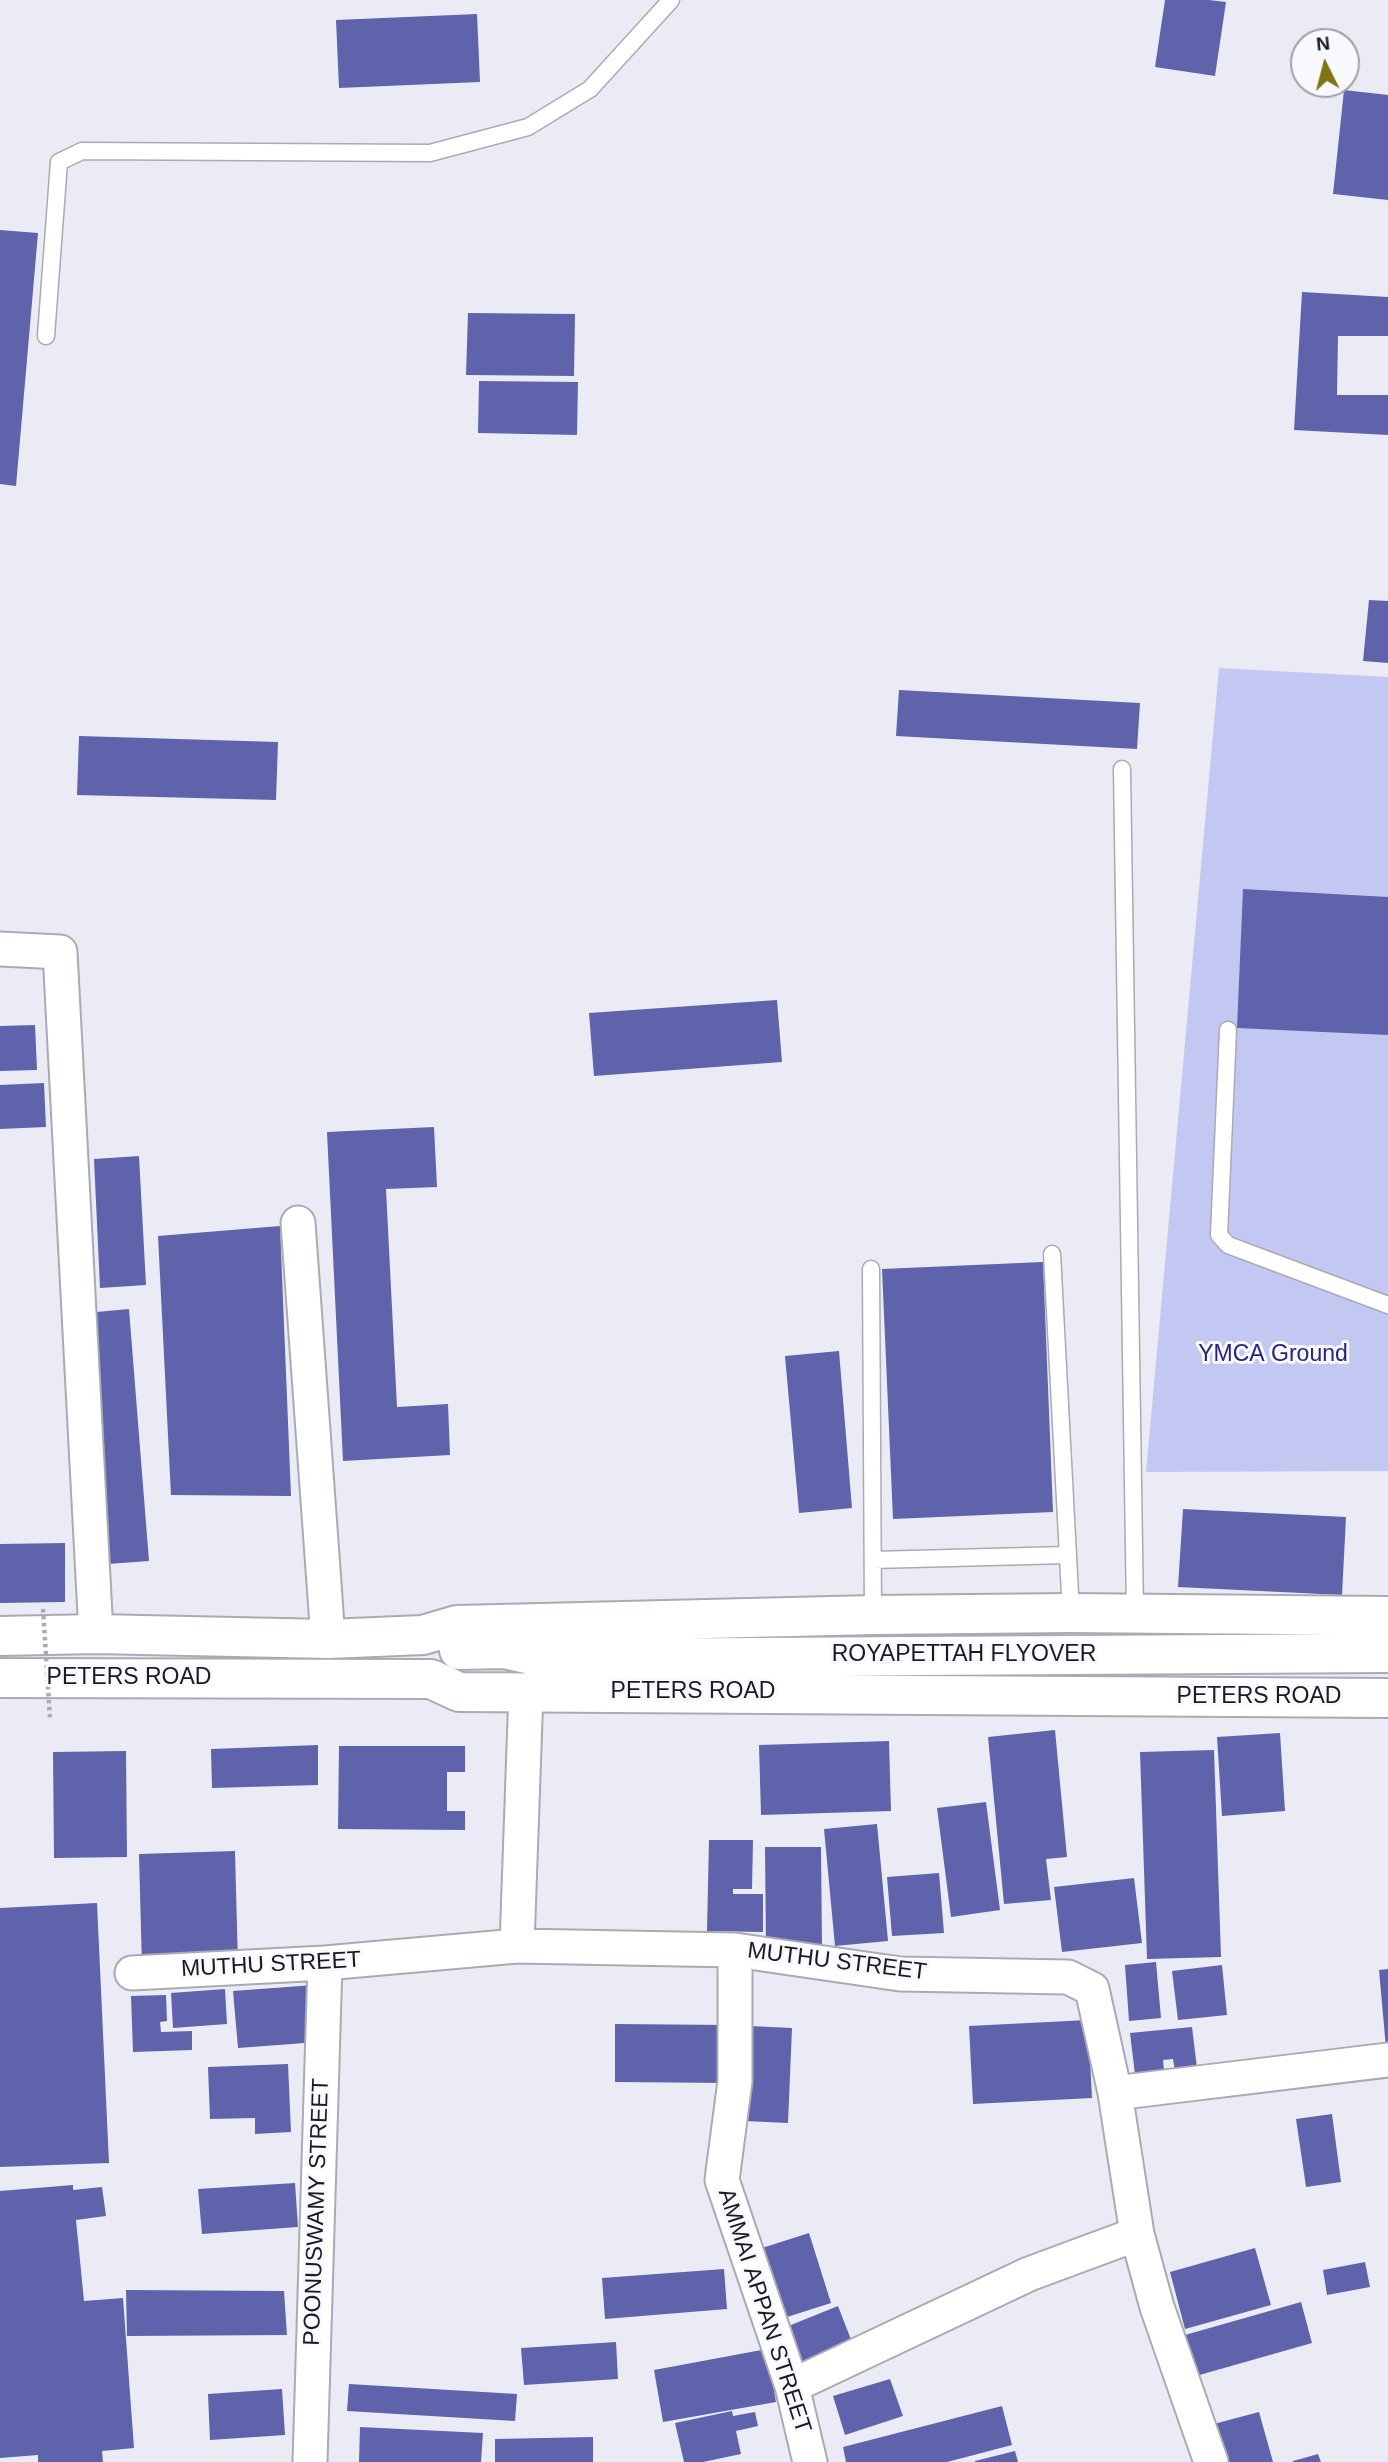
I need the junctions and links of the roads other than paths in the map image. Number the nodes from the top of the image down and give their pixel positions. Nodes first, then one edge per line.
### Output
1 (671, 0) edge
2 (46, 336) dead end
3 (1122, 769) dead end
4 (0, 949) edge
5 (1228, 1030) dead end
6 (298, 1223) dead end
7 (1052, 1254) dead end
8 (871, 1269) dead end
9 (1388, 1305) edge
10 (1068, 1555) junction
11 (873, 1560) junction
12 (1071, 1613) junction
13 (1135, 1613) junction
14 (873, 1615) junction
15 (1388, 1616) edge
16 (96, 1634) junction
17 (423, 1635) junction
18 (0, 1636) edge
19 (328, 1639) junction
20 (1388, 1653) edge
21 (533, 1674) junction
22 (0, 1678) edge
23 (1388, 1698) edge
24 (517, 1946) junction
25 (735, 1950) junction
26 (325, 1963) junction
27 (132, 1973) dead end
28 (1388, 2060) edge
29 (1115, 2093) junction
30 (1138, 2234) junction
31 (792, 2386) junction
32 (310, 2462) edge
33 (810, 2462) edge
34 (1211, 2462) edge

1 - 2 lane
3 - 13 lane
4 - 16 street
5 - 9 lane
6 - 19 street
7 - 10 lane
8 - 11 lane
10 - 11 lane
10 - 12 lane
11 - 14 lane
12 - 13 main road, PETERS ROAD
12 - 14 main road, PETERS ROAD
13 - 15 main road, PETERS ROAD
14 - 17 main road, PETERS ROAD
16 - 18 main road, PETERS ROAD
16 - 19 main road, PETERS ROAD
17 - 19 main road, PETERS ROAD
17 - 21 main road, ROYAPETTAH FLYOVER
20 - 21 main road, ROYAPETTAH FLYOVER
21 - 22 main road, PETERS ROAD
21 - 23 main road, PETERS ROAD
21 - 24 street
24 - 25 street, MUTHU STREET
24 - 26 street, MUTHU STREET
25 - 29 street, MUTHU STREET
25 - 31 street, AMMAI APPAN STREET
26 - 27 street, MUTHU STREET
26 - 32 street, POONUSWAMY STREET
28 - 29 street
29 - 30 street, MUTHU STREET
30 - 31 street
30 - 34 street, MUTHU STREET
31 - 33 street, AMMAI APPAN STREET

